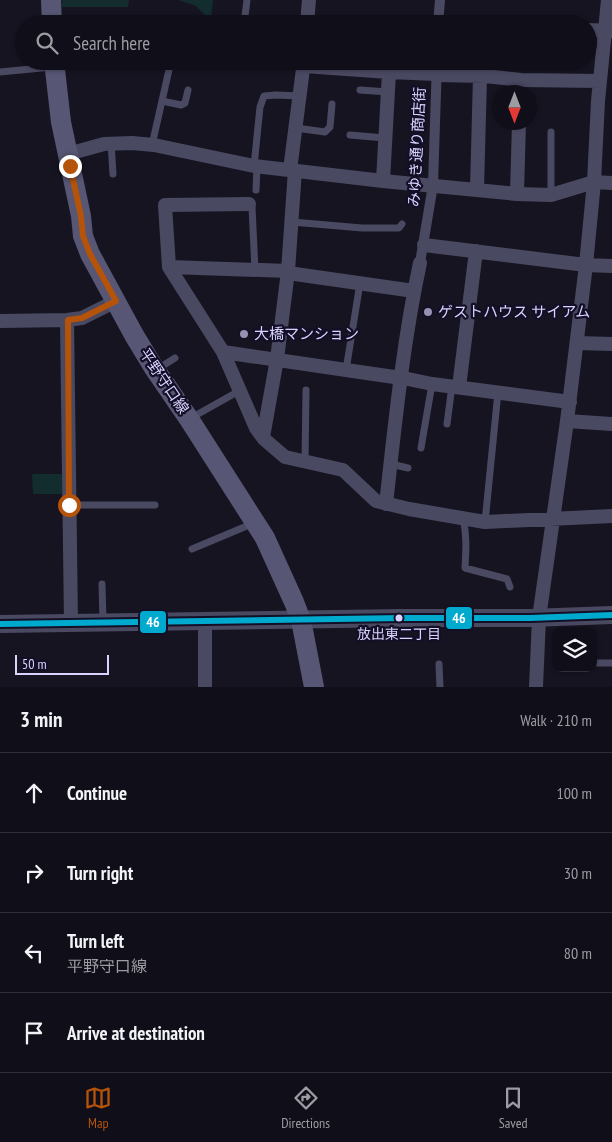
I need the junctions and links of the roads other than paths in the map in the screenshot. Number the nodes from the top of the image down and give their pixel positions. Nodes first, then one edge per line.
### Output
1 (51, 0) edge
2 (247, 0) edge
3 (309, 0) edge
4 (440, 0) edge
5 (608, 0) edge
6 (52, 15) edge
7 (245, 15) edge
8 (308, 15) edge
9 (439, 15) edge
10 (609, 31) edge
11 (15, 70) edge
12 (56, 70) edge
13 (170, 70) edge
14 (303, 70) edge
15 (370, 70) edge
16 (436, 70) edge
17 (483, 71) edge
18 (0, 72) edge
19 (389, 72) junction
20 (600, 80) junction
21 (518, 85) edge
22 (534, 85) edge
23 (188, 90) dead end
24 (360, 90) dead end
25 (388, 92) junction
26 (300, 96) junction
27 (162, 101) junction
28 (605, 101) edge
29 (332, 104) dead end
30 (296, 128) junction
31 (519, 130) edge
32 (551, 132) dead end
33 (350, 135) dead end
34 (385, 138) junction
35 (111, 143) junction
36 (152, 145) junction
37 (68, 154) junction
38 (256, 166) junction
39 (293, 170) junction
40 (113, 174) dead end
41 (383, 181) junction
42 (594, 182) junction
43 (612, 183) edge
44 (433, 185) junction
45 (256, 190) dead end
46 (477, 190) junction
47 (517, 194) junction
48 (551, 195) junction
49 (249, 204) joint
50 (292, 222) junction
51 (402, 224) dead end
52 (424, 244) junction
53 (476, 251) junction
54 (420, 264) joint
55 (586, 265) junction
56 (612, 266) edge
57 (170, 267) junction
58 (255, 270) junction
59 (288, 272) junction
60 (360, 283) junction
61 (414, 291) junction
62 (116, 301) junction
63 (68, 320) junction
64 (0, 321) edge
65 (577, 342) junction
66 (612, 344) edge
67 (223, 352) junction
68 (175, 358) dead end
69 (277, 359) junction
70 (155, 370) junction
71 (346, 370) junction
72 (401, 378) junction
73 (432, 384) junction
74 (455, 387) junction
75 (306, 390) dead end
76 (239, 391) junction
77 (498, 392) junction
78 (570, 402) junction
79 (190, 419) junction
80 (567, 421) junction
81 (447, 424) dead end
82 (612, 424) edge
83 (263, 437) junction
84 (421, 448) dead end
85 (305, 462) junction
86 (391, 464) junction
87 (408, 468) dead end
88 (386, 504) junction
89 (69, 505) junction
90 (155, 505) dead end
91 (612, 516) edge
92 (463, 518) junction
93 (554, 518) junction
94 (255, 522) junction
95 (485, 522) junction
96 (192, 549) dead end
97 (102, 584) dead end
98 (510, 587) dead end
99 (612, 615) edge
100 (539, 618) junction
101 (301, 620) junction
102 (205, 621) junction
103 (71, 623) junction
104 (103, 623) junction
105 (0, 624) edge
106 (597, 662) edge
107 (612, 663) edge
108 (439, 664) dead end
109 (310, 686) edge
110 (205, 687) edge
111 (440, 687) edge
112 (536, 687) edge

1 - 6 main road
2 - 7 lane
3 - 8 street
4 - 9 street
5 - 10 street
10 - 20 street
11 - 18 lane
12 - 37 main road, 平野守口線
13 - 27 lane
14 - 26 street
15 - 19 street
16 - 17 street
16 - 19 street
16 - 44 street, みゆき通り商店街
17 - 21 street
17 - 46 street
19 - 25 street
20 - 22 street
20 - 28 street
23 - 27 lane
24 - 25 lane
25 - 34 street
26 - 30 street
26 - 38 lane
27 - 36 lane
28 - 42 street
29 - 30 lane
30 - 39 street
31 - 47 street
32 - 48 lane
33 - 34 lane
34 - 41 street
35 - 36 street
35 - 37 street
35 - 40 lane
36 - 38 street
37 - 62 main road, 平野守口線
38 - 39 street
38 - 45 lane
39 - 41 street
39 - 50 street
41 - 44 street
42 - 43 street
42 - 48 street
42 - 55 street
44 - 46 street
44 - 52 street, みゆき通り商店街
46 - 47 street
47 - 48 street
49 - 57 street
49 - 58 lane
50 - 51 lane
50 - 59 street
52 - 53 street
52 - 54 street, みゆき通り商店街
53 - 55 street
53 - 74 street
54 - 61 street
55 - 56 street
55 - 65 street
57 - 58 street
57 - 67 street
58 - 59 street
59 - 60 street
59 - 69 street
60 - 61 street
60 - 71 lane
61 - 72 street
62 - 63 street
62 - 70 main road, 平野守口線
63 - 64 street
63 - 89 street
65 - 66 street
65 - 78 street
67 - 69 street
67 - 76 street
68 - 70 lane
69 - 71 street
69 - 83 street
70 - 79 main road, 平野守口線
71 - 72 street
72 - 73 street
72 - 86 street
73 - 74 street
73 - 84 lane
74 - 77 street
74 - 81 lane
75 - 85 lane
76 - 79 lane
76 - 83 street
77 - 78 street
77 - 95 lane
78 - 80 street
79 - 94 main road, 平野守口線
80 - 82 street
80 - 93 street
83 - 85 street
85 - 88 street
86 - 87 lane
86 - 88 street
88 - 92 street
89 - 90 lane
89 - 103 street
91 - 93 street
92 - 95 street
92 - 98 lane
93 - 95 street
93 - 100 street
94 - 96 lane
94 - 101 main road, 平野守口線
97 - 104 lane
99 - 100 street
100 - 101 street
100 - 112 street
101 - 102 street
101 - 109 main road, 平野守口線
102 - 104 street
102 - 110 street
103 - 104 street
103 - 105 street
106 - 107 lane
108 - 111 lane

